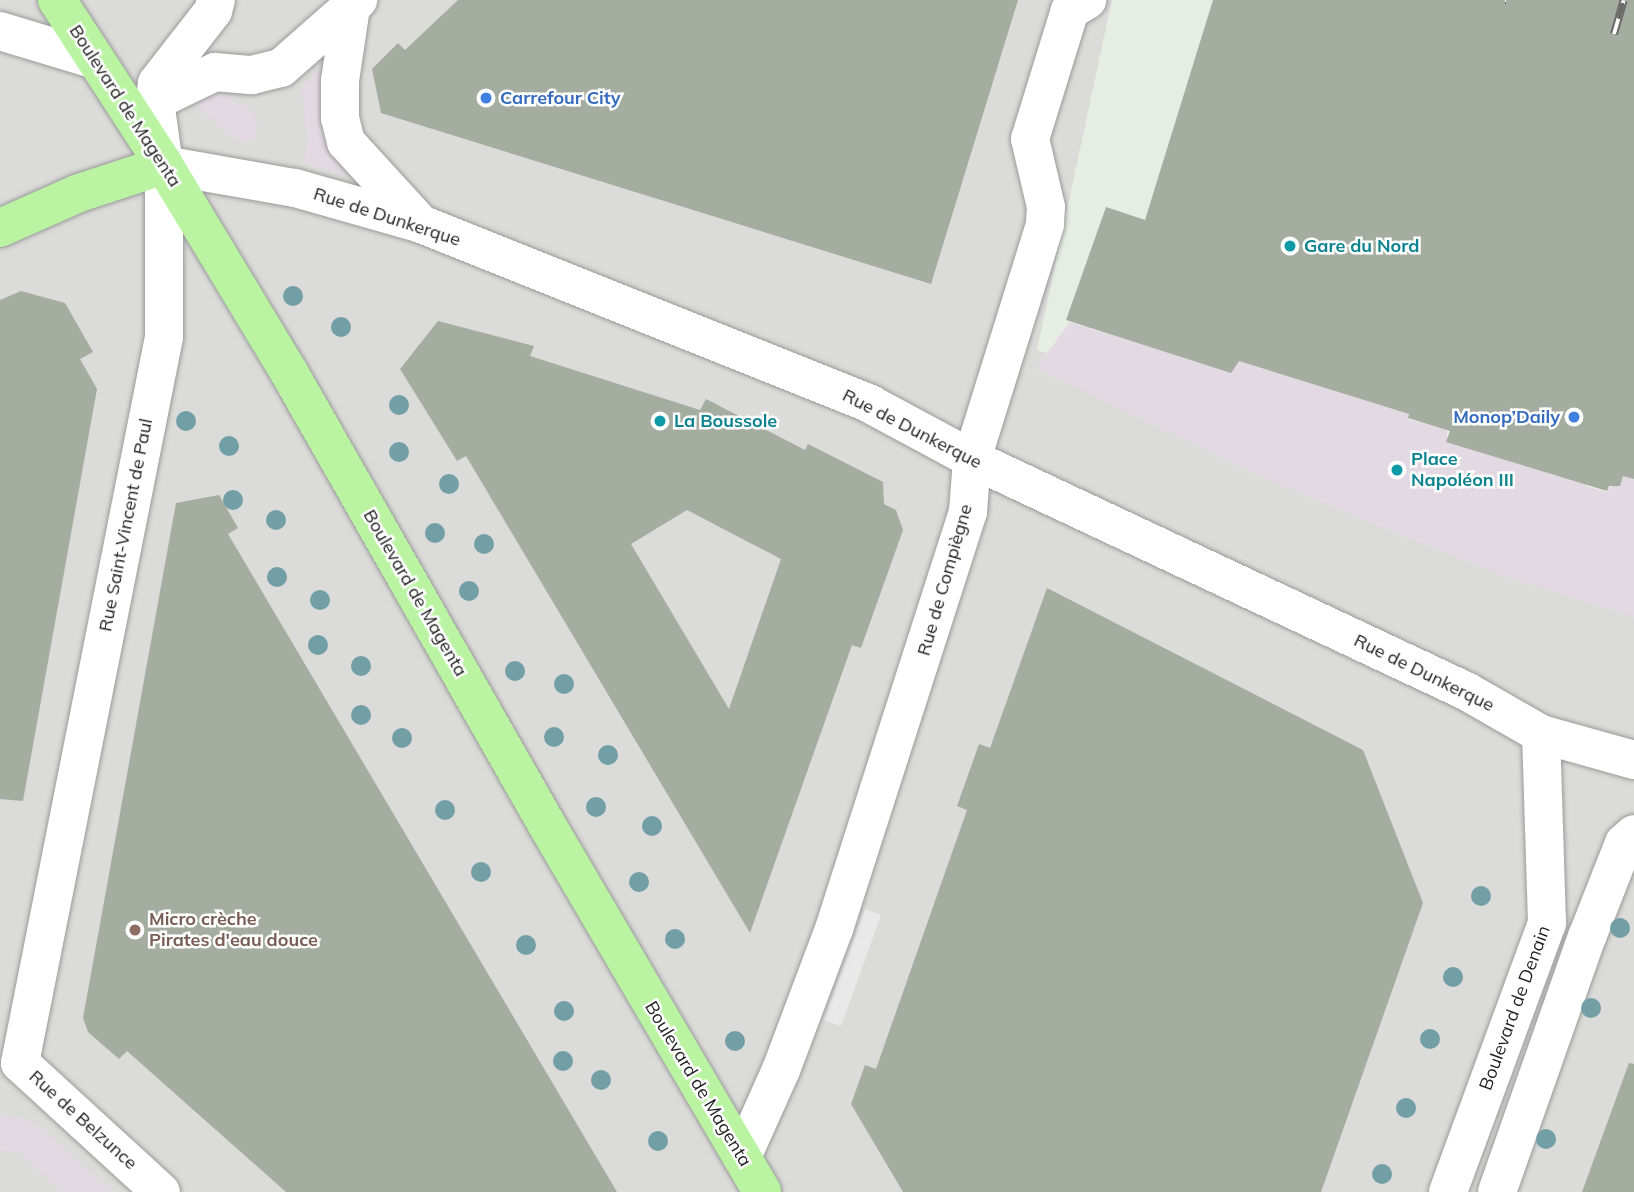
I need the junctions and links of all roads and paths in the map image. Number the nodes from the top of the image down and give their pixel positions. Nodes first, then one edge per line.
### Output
1 (57, 0) edge
2 (216, 0) edge
3 (1087, 0) edge
4 (354, 3) edge
5 (0, 32) edge
6 (92, 59) junction
7 (155, 101) junction
8 (164, 165) junction
9 (421, 224) junction
10 (0, 228) edge
11 (972, 459) junction
12 (1541, 734) junction
13 (1634, 760) edge
14 (1634, 834) edge
15 (10, 1067) edge
16 (742, 1157) junction
17 (161, 1192) edge
18 (762, 1192) edge
19 (1448, 1192) edge
20 (1497, 1192) edge

1 - 6 main road, Boulevard de Magenta
2 - 7 street, Rue Saint-Vincent de Paul
3 - 11 street, Rue de Compiègne
4 - 7 street
4 - 9 street
5 - 6 street
6 - 8 main road, Boulevard de Magenta
7 - 8 street, Rue Saint-Vincent de Paul
8 - 9 street, Rue de Dunkerque
8 - 10 main road
8 - 15 street, Rue Saint-Vincent de Paul
8 - 16 main road, Boulevard de Magenta
9 - 11 street, Rue de Dunkerque
11 - 12 street, Rue de Dunkerque
11 - 16 street, Rue de Compiègne
12 - 13 street, Rue de Dunkerque
12 - 19 street, Boulevard de Denain
14 - 20 street
15 - 17 street, Rue de Belzunce
16 - 18 main road, Boulevard de Magenta

